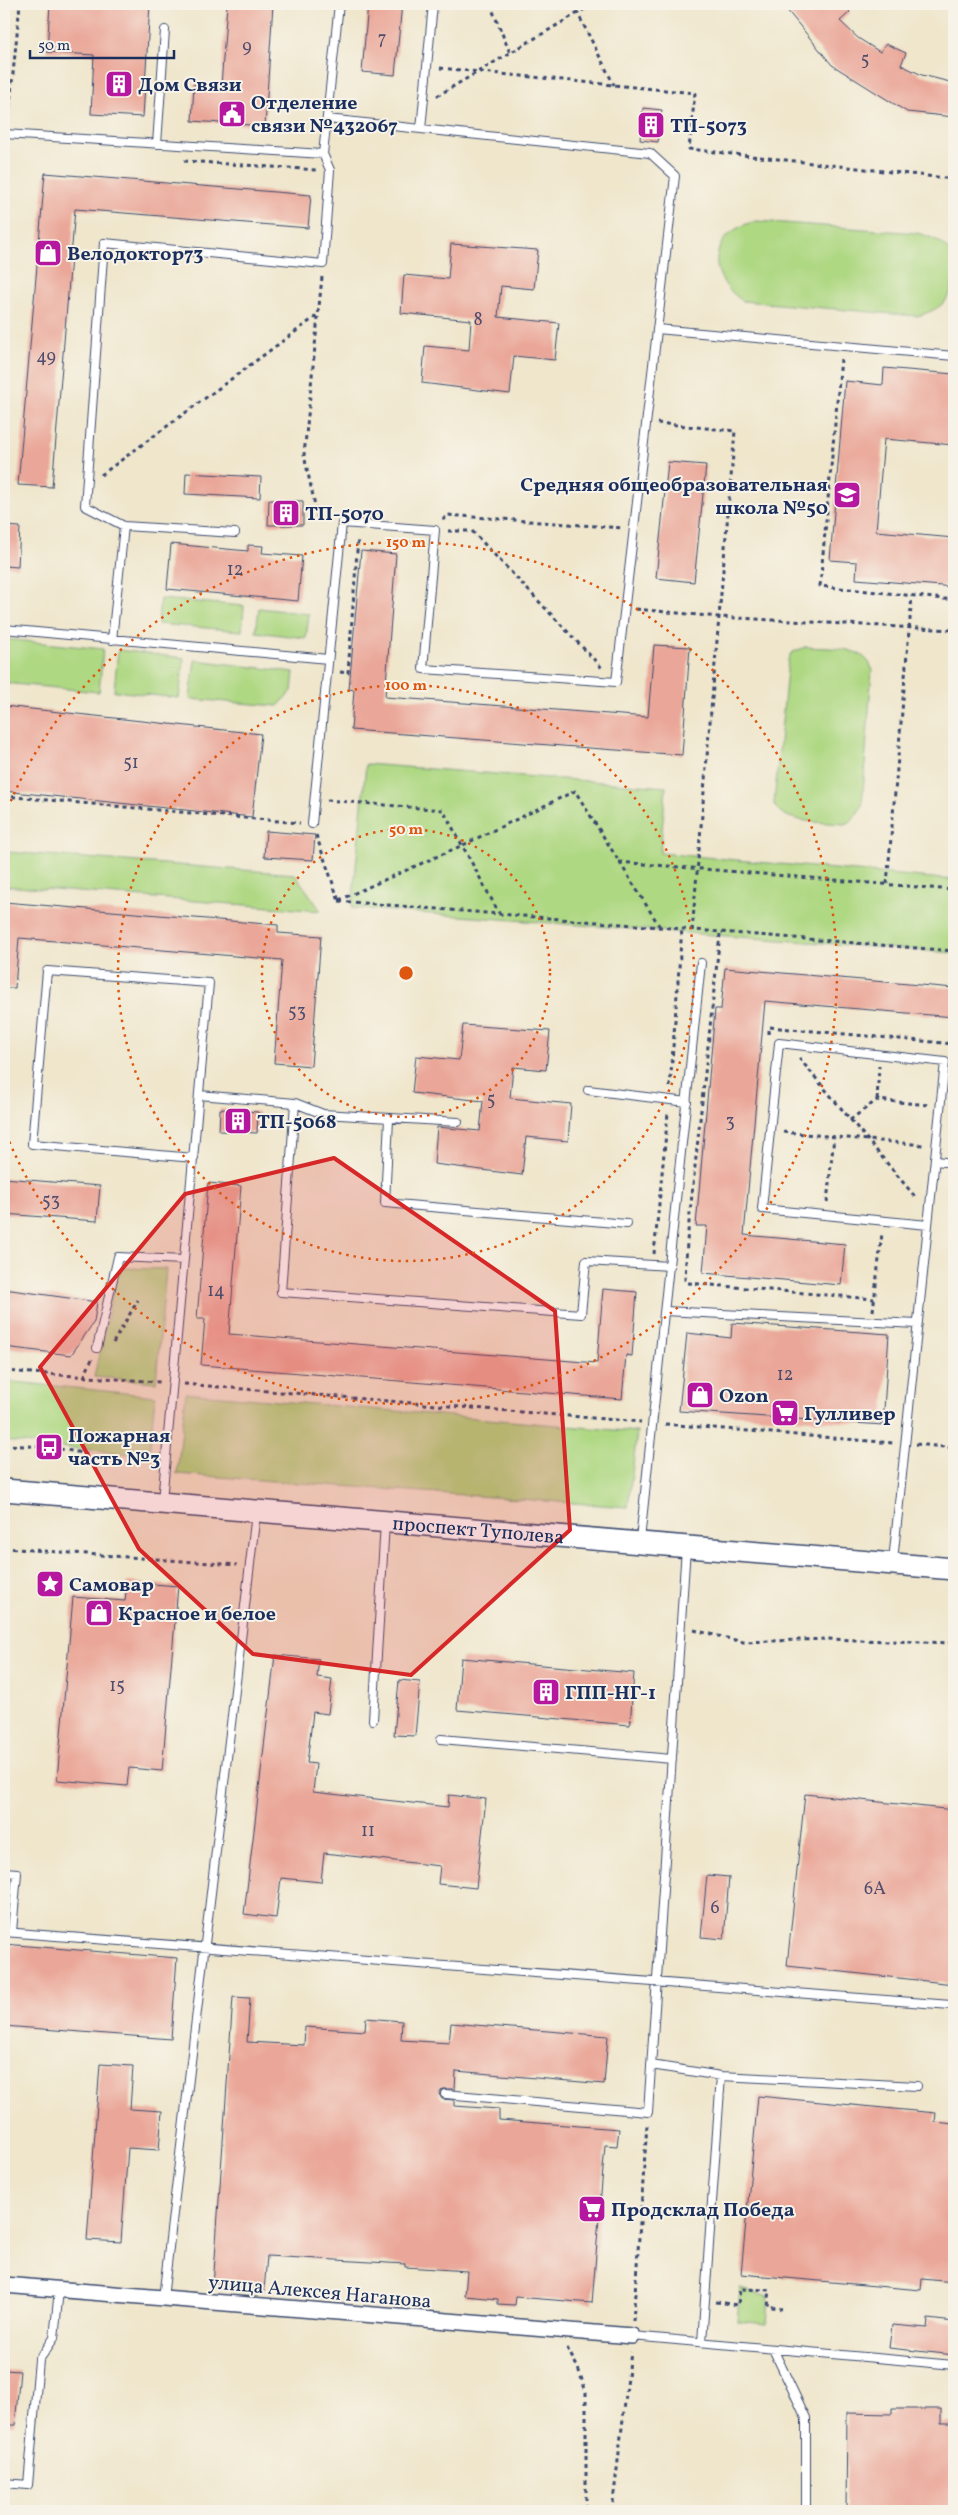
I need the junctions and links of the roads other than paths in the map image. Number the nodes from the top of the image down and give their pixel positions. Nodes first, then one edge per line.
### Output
1 (339, 4) edge
2 (433, 4) edge
3 (165, 30) dead end
4 (327, 119) junction
5 (421, 128) junction
6 (6, 134) edge
7 (156, 144) junction
8 (323, 154) junction
9 (658, 329) junction
10 (954, 356) edge
11 (124, 526) junction
12 (234, 533) dead end
13 (4, 629) edge
14 (112, 640) junction
15 (328, 659) junction
16 (312, 824) road end
17 (701, 964) dead end
18 (588, 1090) dead end
19 (199, 1094) junction
20 (687, 1102) junction
21 (295, 1103) junction
22 (389, 1119) junction
23 (458, 1122) dead end
24 (194, 1158) junction
25 (934, 1161) junction
26 (954, 1163) edge
27 (626, 1224) dead end
28 (928, 1226) junction
29 (184, 1260) junction
30 (670, 1266) junction
31 (665, 1311) junction
32 (918, 1324) junction
33 (97, 1348) dead end
34 (4, 1490) edge
35 (161, 1503) junction
36 (256, 1510) junction
37 (385, 1521) junction
38 (640, 1542) junction
39 (686, 1546) junction
40 (892, 1564) junction
41 (954, 1569) edge
42 (373, 1720) dead end
43 (441, 1739) dead end
44 (672, 1759) junction
45 (4, 1872) edge
46 (4, 1932) edge
47 (12, 1932) junction
48 (205, 1946) junction
49 (657, 1984) junction
50 (951, 2005) dead end
51 (652, 2065) junction
52 (722, 2076) junction
53 (917, 2086) dead end
54 (445, 2094) dead end
55 (4, 2285) edge
56 (58, 2290) junction
57 (163, 2298) junction
58 (632, 2336) joint
59 (702, 2342) junction
60 (773, 2349) junction
61 (954, 2365) edge
62 (4, 2483) edge
63 (806, 2511) edge

1 - 4 lane
2 - 5 lane
3 - 7 lane
4 - 5 lane
4 - 8 lane
5 - 9 lane
6 - 7 lane
7 - 8 lane
8 - 11 lane
9 - 10 lane
9 - 15 lane
11 - 12 lane
11 - 14 lane
13 - 14 lane
14 - 15 lane
15 - 16 lane
17 - 20 lane
18 - 20 lane
19 - 21 lane
19 - 24 lane
19 - 24 lane
20 - 30 lane
21 - 22 lane
21 - 30 lane
22 - 23 lane
22 - 27 lane
24 - 29 lane
25 - 26 lane
25 - 28 lane
25 - 28 lane
28 - 32 lane
29 - 33 lane
29 - 35 lane
30 - 31 lane
31 - 32 lane
31 - 38 lane
32 - 40 lane
34 - 35 main road, проспект Туполева
35 - 36 main road, проспект Туполева
36 - 37 main road, проспект Туполева
36 - 48 lane
37 - 38 main road, проспект Туполева
37 - 42 lane
38 - 39 main road, проспект Туполева
39 - 40 main road, проспект Туполева
39 - 44 lane
40 - 41 main road, проспект Туполева
43 - 44 lane
44 - 49 lane
45 - 47 lane
46 - 47 lane
47 - 48 lane
48 - 49 lane
48 - 57 lane
49 - 50 lane
49 - 51 lane
51 - 52 lane
51 - 54 lane
52 - 53 lane
52 - 59 lane
55 - 56 street, улица Алексея Наганова
56 - 57 street, улица Алексея Наганова
56 - 62 lane
57 - 58 street, улица Алексея Наганова
58 - 59 lane
59 - 60 lane
60 - 61 lane
60 - 63 lane

